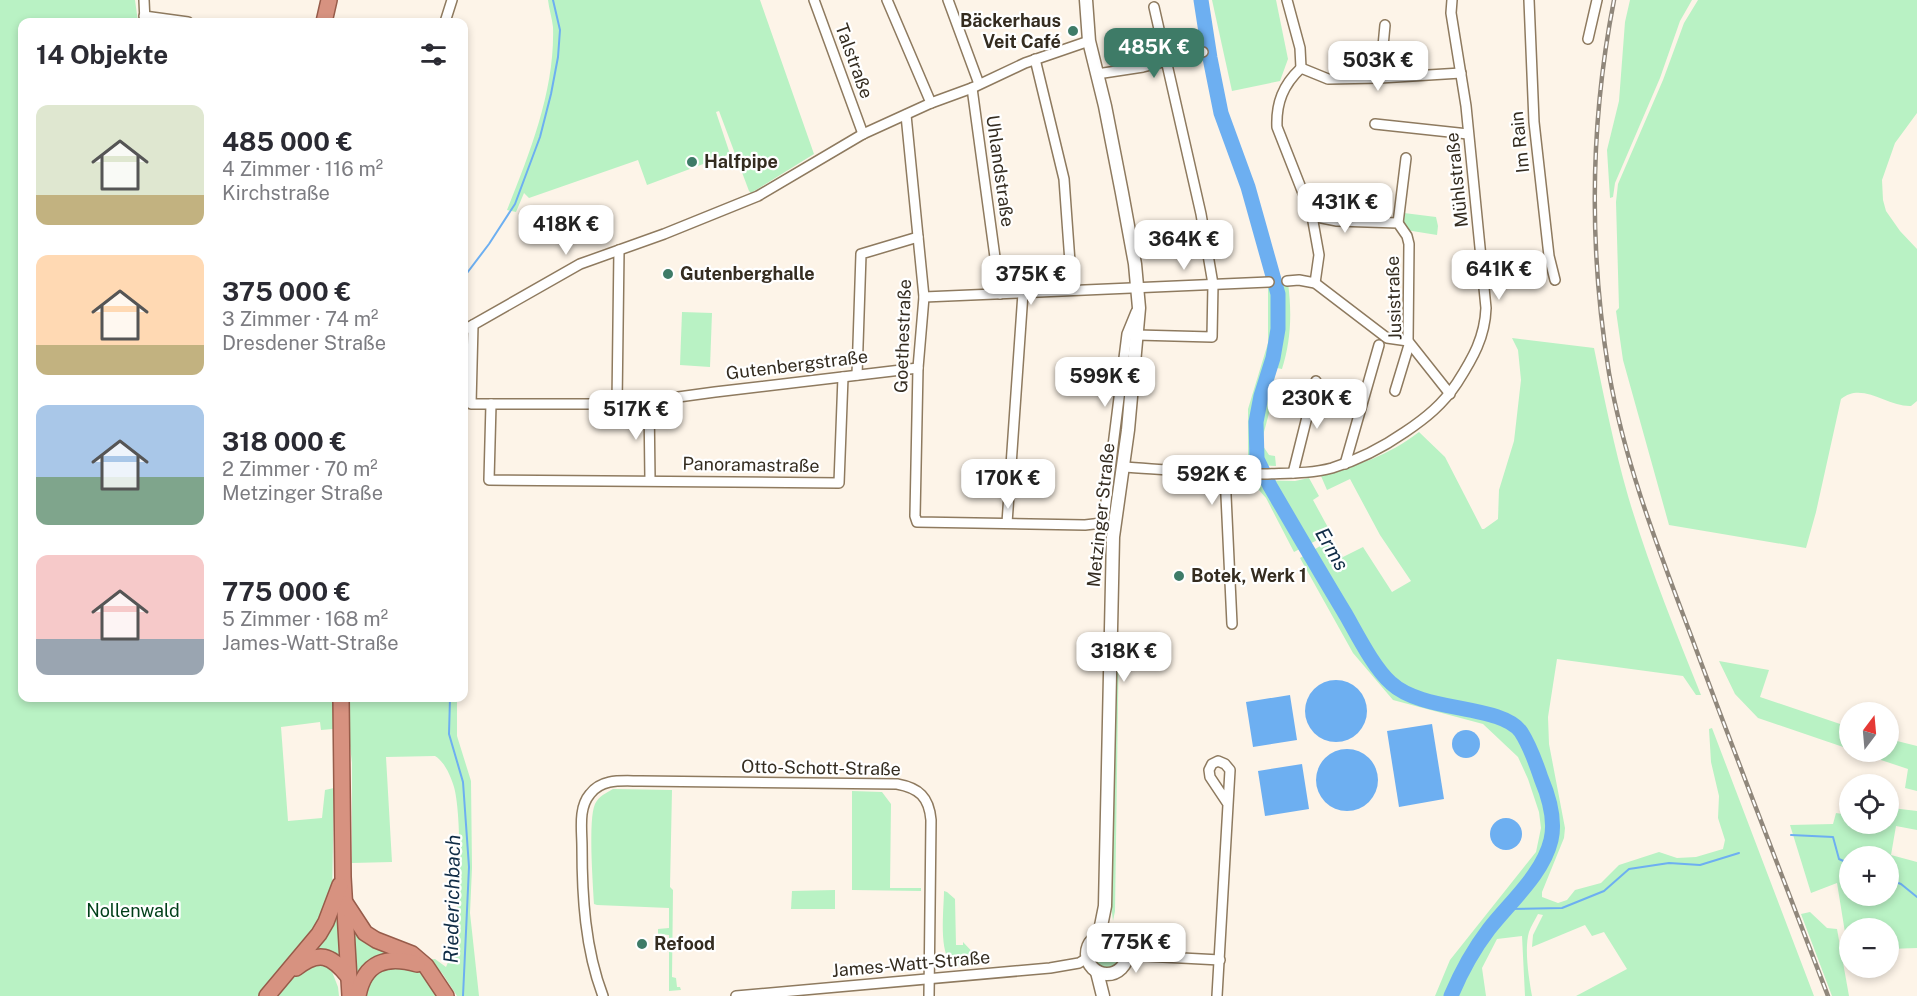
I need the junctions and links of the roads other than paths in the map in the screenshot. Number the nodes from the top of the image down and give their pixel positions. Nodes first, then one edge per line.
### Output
1 (144, 0) edge
2 (328, 0) edge
3 (452, 0) edge
4 (814, 0) edge
5 (887, 0) edge
6 (948, 0) edge
7 (1086, 0) edge
8 (1287, 0) edge
9 (1452, 0) edge
10 (1529, 0) edge
11 (1597, 0) edge
12 (1154, 7) dead end
13 (145, 18) edge
14 (325, 18) edge
15 (446, 18) edge
16 (1385, 25) dead end
17 (1588, 39) dead end
18 (1089, 41) junction
19 (1203, 52) dead end
20 (1035, 59) junction
21 (1167, 62) junction
22 (1301, 69) junction
23 (1461, 73) junction
24 (1097, 74) junction
25 (1380, 78) junction
26 (975, 86) junction
27 (931, 103) junction
28 (906, 115) junction
29 (1375, 124) dead end
30 (863, 134) junction
31 (1468, 134) junction
32 (1406, 158) dead end
33 (1312, 216) junction
34 (1398, 223) junction
35 (918, 237) junction
36 (619, 250) junction
37 (1555, 280) dead end
38 (1287, 281) dead end
39 (1269, 282) dead end
40 (1315, 283) junction
41 (1212, 284) junction
42 (1138, 286) junction
43 (1072, 290) junction
44 (1023, 293) junction
45 (1000, 294) junction
46 (924, 297) junction
47 (1139, 308) junction
48 (473, 326) junction
49 (468, 328) edge
50 (1137, 335) junction
51 (1409, 343) junction
52 (1378, 345) dead end
53 (918, 368) junction
54 (857, 375) junction
55 (843, 377) junction
56 (1316, 381) dead end
57 (1395, 391) dead end
58 (1450, 394) junction
59 (649, 401) junction
60 (491, 404) junction
61 (617, 404) junction
62 (1345, 464) junction
63 (1123, 467) junction
64 (1293, 473) junction
65 (1225, 474) junction
66 (650, 480) junction
67 (1007, 523) junction
68 (1232, 624) dead end
69 (341, 702) edge
70 (1228, 804) junction
71 (343, 877) junction
72 (344, 901) junction
73 (1105, 906) junction
74 (1113, 935) junction
75 (1098, 936) junction
76 (1128, 953) junction
77 (1087, 958) junction
78 (1220, 960) junction
79 (426, 966) junction
80 (1097, 972) junction
81 (1114, 974) junction
82 (348, 976) junction
83 (929, 980) junction
84 (278, 982) junction
85 (267, 996) edge
86 (350, 996) edge
87 (358, 996) edge
88 (446, 996) edge
89 (603, 996) edge
90 (736, 996) edge
91 (929, 996) edge
92 (1104, 996) edge
93 (1217, 996) edge

1 - 13 street
2 - 14 highway
3 - 15 street
4 - 30 street, Talstraße
5 - 27 street
6 - 26 street, Uhlandstraße
7 - 18 street, Metzinger Straße
8 - 22 street
9 - 23 street, Mühlstraße
10 - 37 street, Im Rain
11 - 17 street
12 - 21 street
16 - 25 street
18 - 20 street
18 - 24 street, Metzinger Straße
19 - 21 street
20 - 26 street
20 - 43 street
21 - 24 street
21 - 41 street
22 - 25 street
22 - 33 street
23 - 25 street
23 - 31 street, Mühlstraße
24 - 42 street, Metzinger Straße
26 - 27 street
26 - 45 street, Uhlandstraße
27 - 28 street
28 - 30 street
28 - 35 street, Goethestraße
29 - 31 street
30 - 36 street
31 - 58 street, Mühlstraße
32 - 34 street
33 - 34 street
33 - 40 street
34 - 51 street, Jusistraße
35 - 46 street, Goethestraße
35 - 54 street
36 - 48 street
36 - 61 street
38 - 40 street
39 - 41 street
40 - 51 street
41 - 42 street
41 - 50 street
42 - 43 street
42 - 47 street, Metzinger Straße
43 - 44 street
44 - 45 street
44 - 67 street
45 - 46 street
46 - 53 street, Goethestraße
47 - 50 street, Metzinger Straße
47 - 67 street, Metzinger Straße
48 - 49 street
48 - 60 street, Gutenbergstraße
50 - 63 street, Metzinger Straße
51 - 57 street
51 - 58 street, Jusistraße
52 - 62 street
53 - 54 street, Gutenbergstraße
53 - 67 street, Goethestraße
54 - 55 street, Gutenbergstraße
55 - 59 street, Gutenbergstraße
55 - 66 street, Panoramastraße
56 - 64 street
58 - 62 street, Mühlstraße
59 - 61 street, Gutenbergstraße
59 - 66 street
60 - 61 street, Gutenbergstraße
60 - 66 street, Panoramastraße
62 - 64 street, Mühlstraße
63 - 65 street, Mühlstraße
63 - 73 street, Metzinger Straße
64 - 65 street, Mühlstraße
65 - 68 street
69 - 71 highway
70 - 70 street
70 - 78 street
71 - 72 highway
71 - 84 highway
72 - 79 highway
72 - 82 highway
73 - 74 street, Metzinger Straße
73 - 75 street, Metzinger Straße
74 - 75 street
74 - 76 street
75 - 77 street
76 - 78 street
76 - 81 street
77 - 80 street
77 - 83 street, James-Watt-Straße
78 - 93 street
79 - 87 highway
79 - 88 highway
80 - 81 street
80 - 92 street
81 - 92 street
82 - 84 highway
82 - 86 highway
83 - 89 street, Otto-Schott-Straße
83 - 90 street, James-Watt-Straße
83 - 91 street, Otto-Schott-Straße
84 - 85 highway

